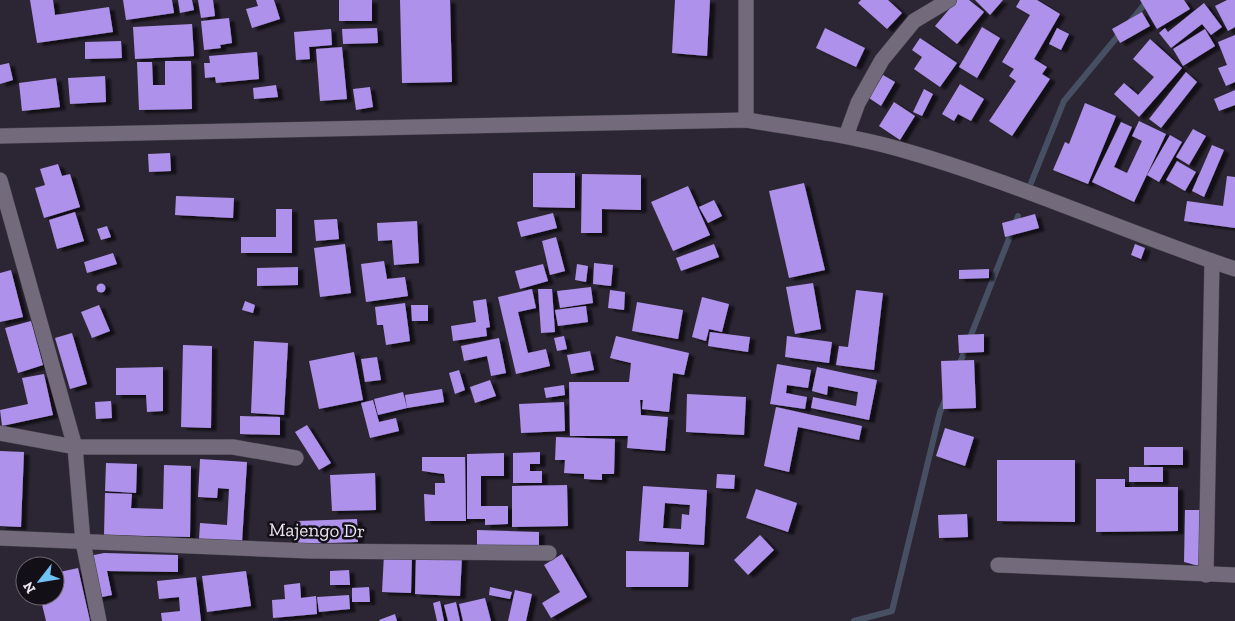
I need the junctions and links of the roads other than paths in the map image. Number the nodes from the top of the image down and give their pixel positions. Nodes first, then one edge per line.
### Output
1 (746, 0) edge
2 (949, 0) edge
3 (746, 120) junction
4 (0, 136) edge
5 (846, 136) junction
6 (0, 180) edge
7 (1212, 261) junction
8 (1235, 269) edge
9 (0, 433) edge
10 (75, 447) junction
11 (296, 458) dead end
12 (0, 538) edge
13 (83, 542) junction
14 (549, 553) dead end
15 (998, 565) dead end
16 (1206, 575) junction
17 (1235, 575) edge
18 (99, 621) edge

1 - 3 street
2 - 5 street
3 - 4 street
3 - 5 street
5 - 7 street
6 - 10 street
7 - 8 street
7 - 16 street
9 - 10 street
10 - 11 street
10 - 13 street
12 - 13 street, Majengo Dr
13 - 14 street, Majengo Dr
13 - 18 street
15 - 16 street
16 - 17 street

